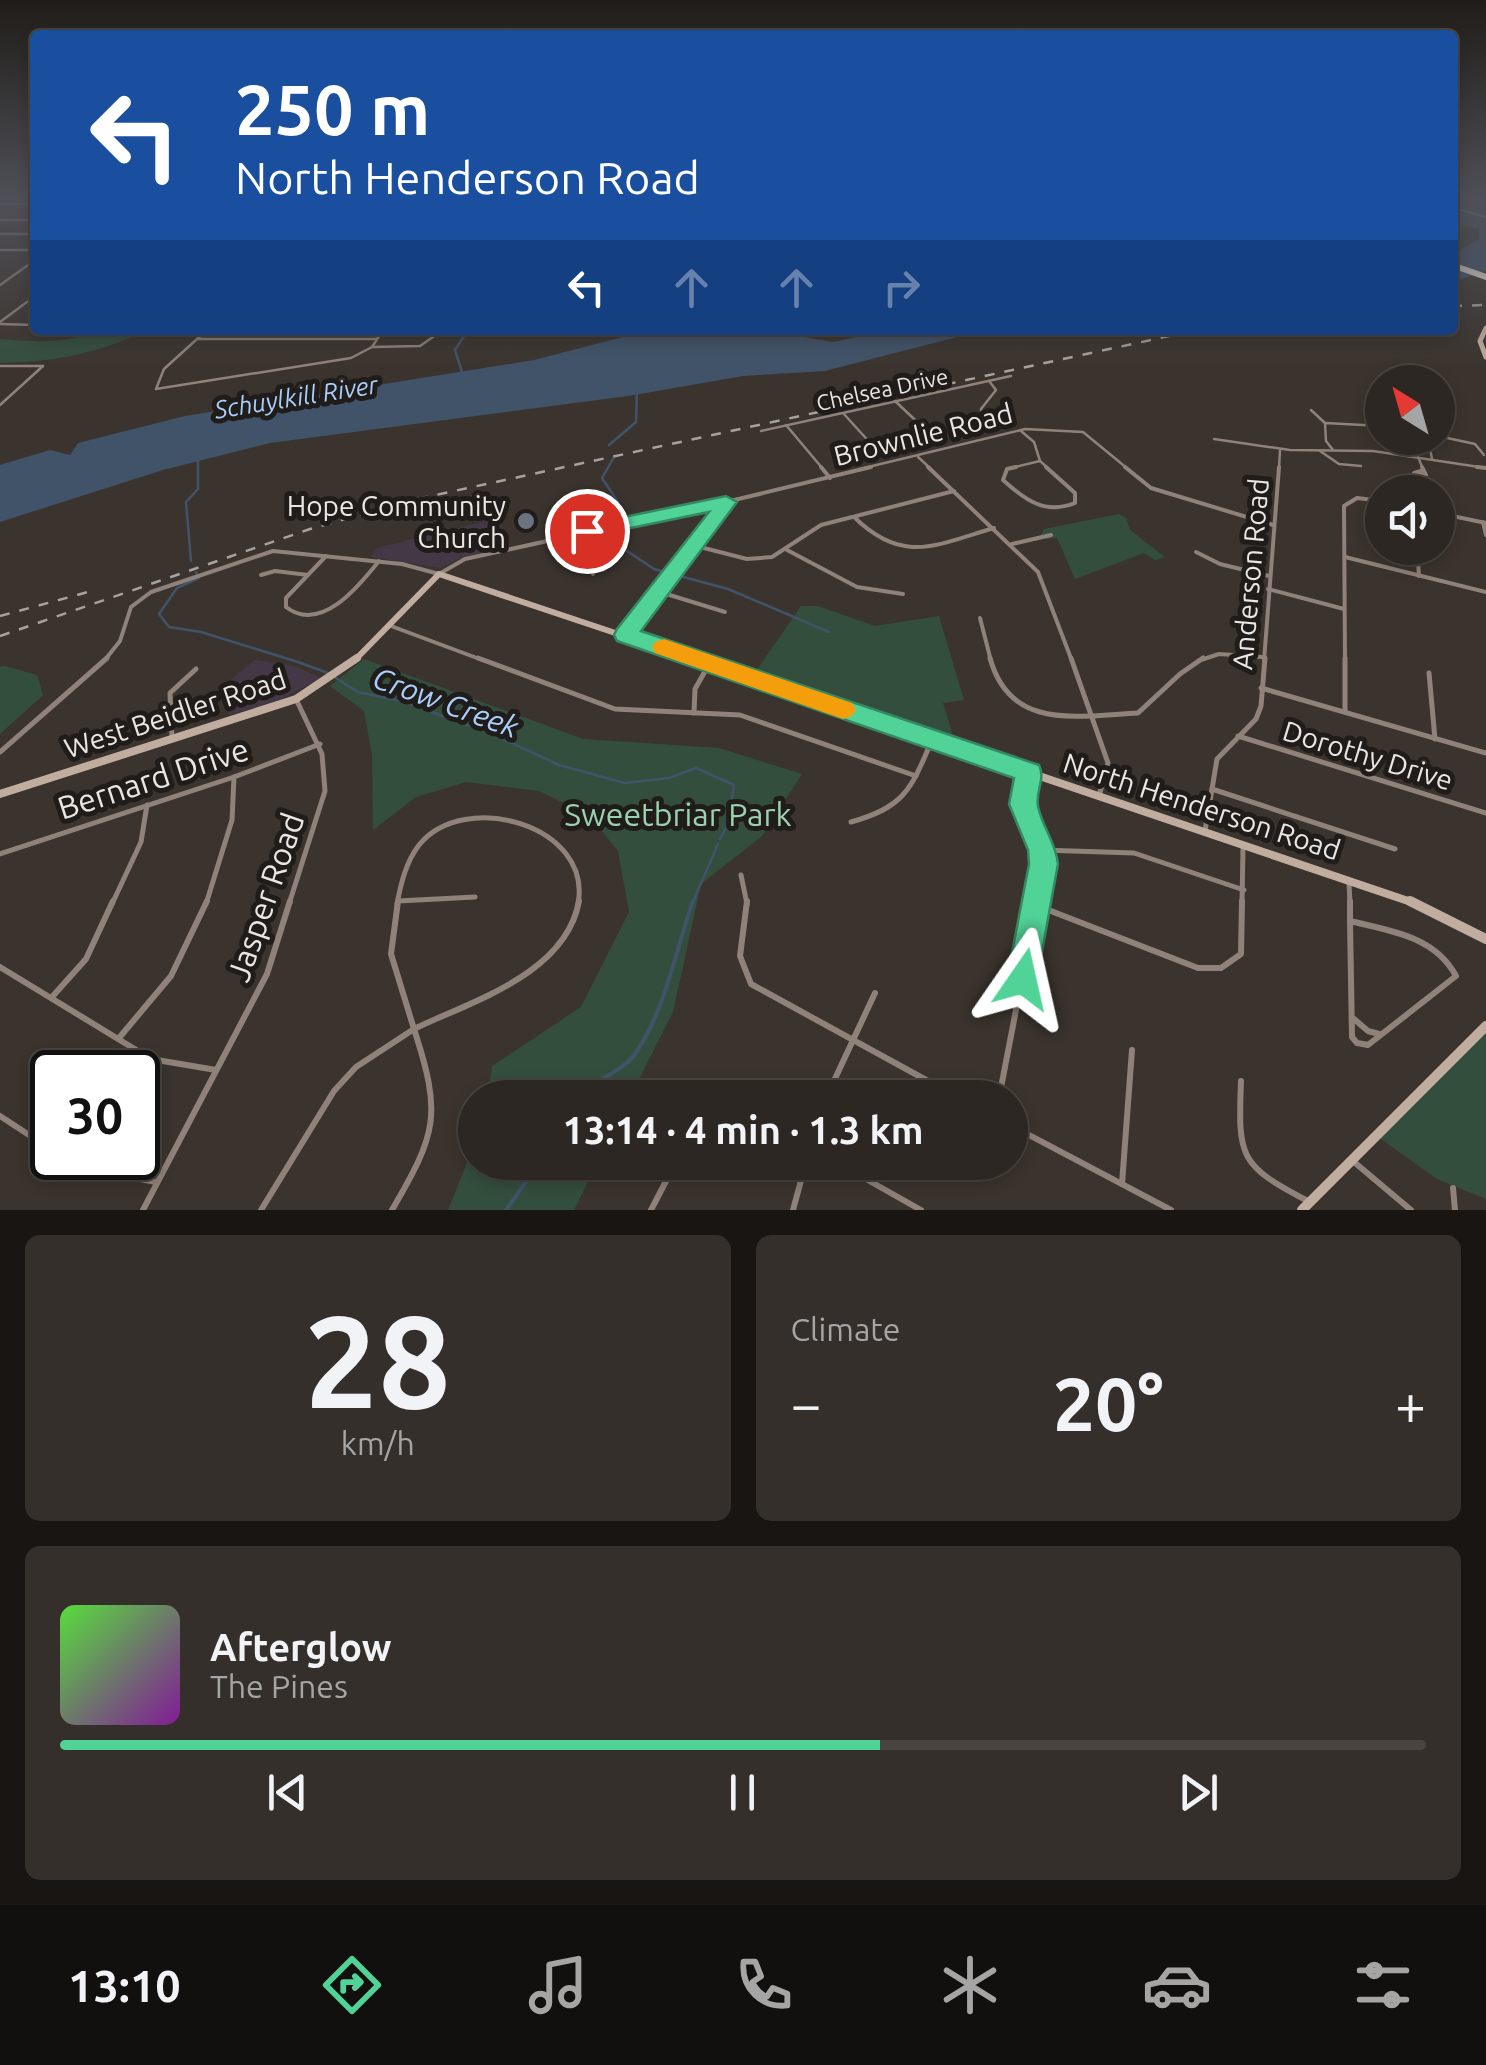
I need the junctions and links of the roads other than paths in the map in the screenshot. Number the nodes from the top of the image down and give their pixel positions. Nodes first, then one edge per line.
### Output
1 (30, 263) edge
2 (1458, 266) edge
3 (1486, 276) edge
4 (0, 284) edge
5 (30, 300) edge
6 (0, 323) edge
7 (30, 324) edge
8 (1486, 328) edge
9 (201, 335) edge
10 (380, 335) edge
11 (440, 335) edge
12 (197, 338) junction
13 (377, 340) junction
14 (372, 347) junction
15 (1486, 357) edge
16 (0, 366) edge
17 (1011, 376) dead end
18 (989, 381) junction
19 (896, 401) junction
20 (0, 405) edge
21 (1311, 410) dead end
22 (843, 413) junction
23 (982, 421) dead end
24 (1325, 423) junction
25 (786, 425) junction
26 (1365, 425) edge
27 (1020, 430) junction
28 (761, 431) dead end
29 (929, 433) dead end
30 (1214, 439) dead end
31 (1224, 440) junction
32 (1455, 440) edge
33 (873, 446) dead end
34 (1280, 450) junction
35 (1333, 450) junction
36 (1320, 451) junction
37 (1224, 452) dead end
38 (1431, 455) edge
39 (1484, 455) edge
40 (918, 457) junction
41 (1418, 457) junction
42 (1432, 459) junction
43 (1040, 461) junction
44 (1361, 466) dead end
45 (1486, 468) edge
46 (1421, 470) dead end
47 (830, 478) junction
48 (954, 491) junction
49 (1365, 499) edge
50 (726, 502) junction
51 (1455, 516) edge
52 (853, 517) junction
53 (1485, 523) edge
54 (1273, 526) junction
55 (994, 528) junction
56 (575, 533) junction
57 (1051, 535) dead end
58 (1486, 535) edge
59 (1012, 544) junction
60 (696, 546) junction
61 (787, 550) junction
62 (1196, 552) dead end
63 (326, 556) junction
64 (1344, 557) junction
65 (379, 561) junction
66 (1418, 565) edge
67 (439, 574) junction
68 (593, 574) dead end
69 (261, 575) dead end
70 (308, 575) junction
71 (1269, 576) junction
72 (1420, 576) junction
73 (1268, 589) junction
74 (660, 592) junction
75 (1486, 592) edge
76 (903, 594) dead end
77 (1344, 609) junction
78 (725, 612) dead end
79 (980, 618) dead end
80 (389, 625) junction
81 (626, 635) junction
82 (1262, 657) junction
83 (710, 663) junction
84 (196, 669) dead end
85 (1429, 672) dead end
86 (1261, 688) junction
87 (296, 699) junction
88 (694, 712) junction
89 (1345, 712) junction
90 (1093, 714) junction
91 (1238, 736) junction
92 (172, 738) junction
93 (1435, 739) junction
94 (932, 740) junction
95 (320, 744) junction
96 (0, 752) edge
97 (1486, 754) edge
98 (1029, 772) junction
99 (916, 776) junction
100 (234, 777) junction
101 (1212, 789) junction
102 (0, 794) edge
103 (1099, 796) junction
104 (147, 805) junction
105 (1486, 812) edge
106 (851, 822) dead end
107 (1205, 831) junction
108 (1243, 844) junction
109 (1395, 848) dead end
110 (1042, 850) junction
111 (0, 854) edge
112 (741, 875) dead end
113 (1348, 879) junction
114 (1244, 890) junction
115 (475, 897) dead end
116 (398, 902) junction
117 (1038, 906) junction
118 (1350, 920) junction
119 (1486, 938) edge
120 (0, 967) edge
121 (875, 993) dead end
122 (52, 997) junction
123 (1352, 1016) junction
124 (1486, 1026) edge
125 (414, 1028) junction
126 (1379, 1034) junction
127 (119, 1038) junction
128 (852, 1041) junction
129 (1132, 1050) dead end
130 (216, 1070) junction
131 (834, 1080) edge
132 (925, 1080) edge
133 (1004, 1080) edge
134 (1241, 1081) dead end
135 (0, 1116) edge
136 (1028, 1134) edge
137 (30, 1136) edge
138 (1350, 1158) junction
139 (145, 1180) edge
140 (667, 1180) edge
141 (801, 1180) edge
142 (868, 1180) edge
143 (156, 1182) junction
144 (1122, 1184) junction
145 (1453, 1188) dead end
146 (1305, 1206) edge
147 (142, 1210) edge
148 (261, 1210) edge
149 (392, 1210) edge
150 (651, 1210) edge
151 (793, 1210) edge
152 (921, 1210) edge
153 (1171, 1210) edge
154 (1411, 1210) edge
155 (1455, 1210) edge

1 - 4 street
2 - 3 highway
5 - 6 street
6 - 7 street
8 - 15 street
9 - 12 street
10 - 13 street
11 - 14 street
12 - 13 street
12 - 14 street
13 - 14 street
16 - 20 street
17 - 18 street, Chelsea Drive
18 - 19 street, Chelsea Drive
18 - 23 street
19 - 22 street, Chelsea Drive
19 - 29 street
21 - 24 street
22 - 25 street, Chelsea Drive
22 - 33 street
24 - 26 street
24 - 35 street
25 - 28 street, Chelsea Drive
25 - 47 street
27 - 40 street, Brownlie Road
27 - 43 street
27 - 54 street, Brownlie Road
30 - 31 street
31 - 34 street
31 - 37 street
32 - 39 street
34 - 36 street, Anderson Road
34 - 54 street, Anderson Road
35 - 36 street, Anderson Road
35 - 41 street, Anderson Road
36 - 44 street
38 - 42 street
40 - 47 street, Brownlie Road
40 - 48 street
41 - 42 street, Anderson Road
41 - 46 street
42 - 45 street, Anderson Road
43 - 43 street
47 - 50 street, Brownlie Road
48 - 52 street
48 - 55 street
49 - 64 street
50 - 56 street, Brownlie Road
50 - 60 street
51 - 53 street
52 - 55 street
52 - 61 street
53 - 58 street
54 - 71 street, Anderson Road
55 - 59 street
56 - 67 street, Brownlie Road
56 - 68 street
57 - 59 street
59 - 90 street
60 - 61 street
60 - 74 street
61 - 76 street
62 - 71 street
63 - 65 street, North Henderson Road
63 - 70 street
63 - 96 street, North Henderson Road
64 - 72 street
64 - 77 street
65 - 67 street, North Henderson Road
65 - 70 street
66 - 72 street
67 - 80 street, West Beidler Road
67 - 81 street, North Henderson Road
69 - 70 street
71 - 73 street, Anderson Road
72 - 75 street
73 - 77 street
73 - 82 street, Anderson Road
74 - 78 street
74 - 81 street
77 - 89 street
79 - 90 street
80 - 87 street, West Beidler Road
80 - 88 street
81 - 83 street, North Henderson Road
82 - 86 street, Anderson Road
82 - 90 street
83 - 88 street
83 - 94 street, North Henderson Road
84 - 92 street
85 - 93 street
86 - 89 street
86 - 91 street, Anderson Road
87 - 92 street, West Beidler Road
87 - 95 street, Jasper Road
88 - 99 street
89 - 93 street
90 - 103 street
91 - 101 street, Anderson Road
91 - 105 street, Dorothy Drive
92 - 102 street, West Beidler Road
93 - 97 street
94 - 98 street, North Henderson Road
94 - 99 street
95 - 100 street, Bernard Drive
95 - 130 street, Jasper Road
98 - 103 street, North Henderson Road
98 - 110 street
99 - 106 street
100 - 104 street, Bernard Drive
100 - 127 street
101 - 107 street, Anderson Road
101 - 109 street
103 - 107 street, North Henderson Road
104 - 111 street, Bernard Drive
104 - 122 street
107 - 108 street, North Henderson Road
108 - 113 street, North Henderson Road
108 - 114 street
110 - 114 street
110 - 117 street
112 - 128 street
113 - 118 street
113 - 119 street, North Henderson Road
114 - 117 street
115 - 116 street
116 - 125 street
116 - 125 street
117 - 133 street
118 - 123 street
118 - 126 street
120 - 122 street
121 - 128 street
122 - 127 street
123 - 126 street
123 - 126 street
124 - 138 street
125 - 148 street
125 - 149 street
127 - 130 street
128 - 131 street
128 - 132 street
129 - 144 street
130 - 143 street, Jasper Road
134 - 146 street
135 - 137 street
136 - 144 street
138 - 146 street
138 - 154 street
139 - 143 street
140 - 150 street
141 - 151 street
142 - 152 street
143 - 147 street, Jasper Road
144 - 153 street
145 - 155 street

